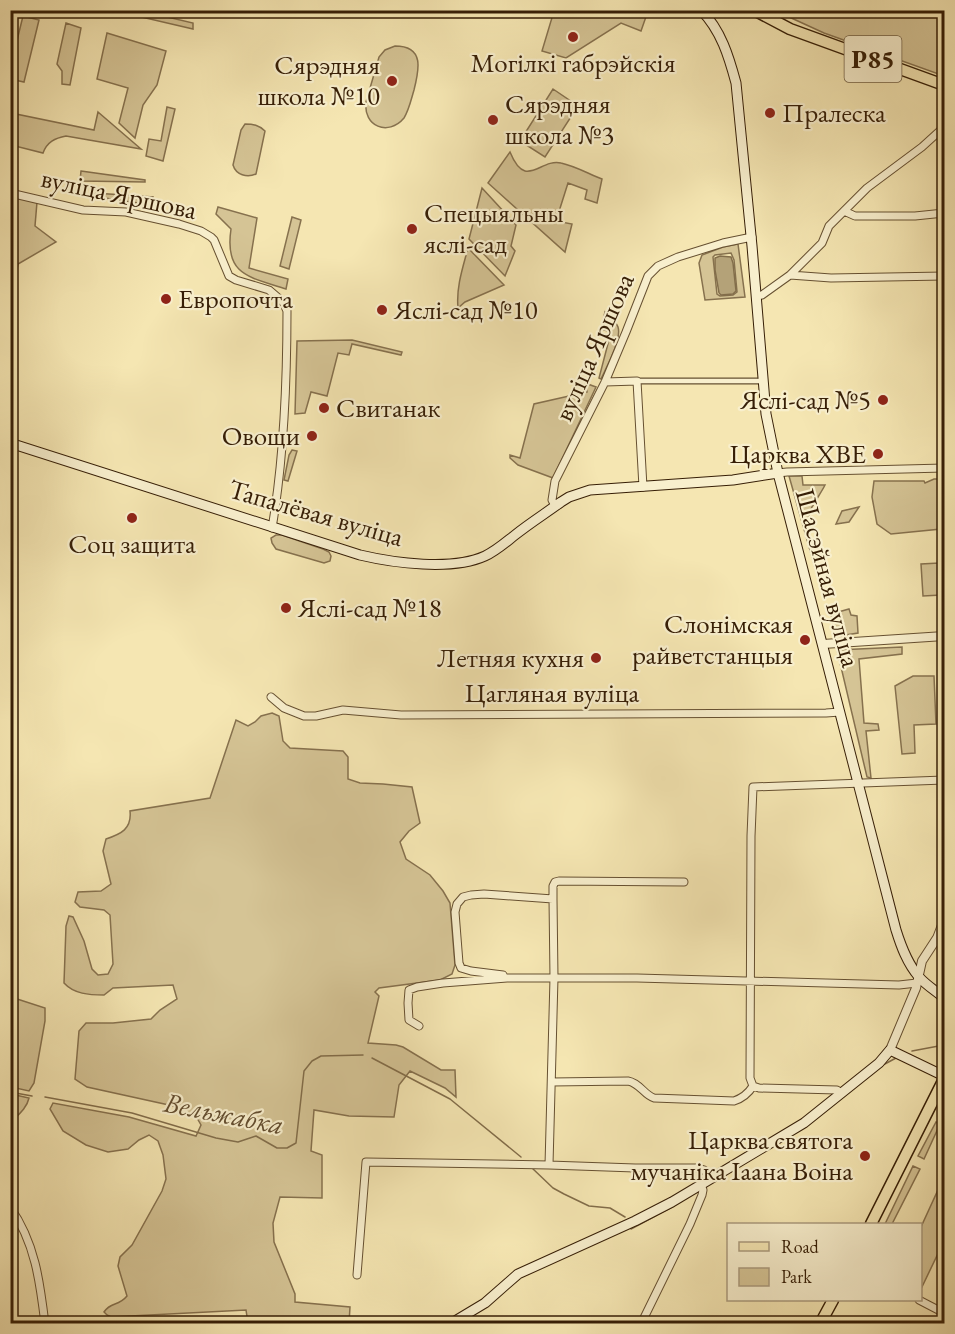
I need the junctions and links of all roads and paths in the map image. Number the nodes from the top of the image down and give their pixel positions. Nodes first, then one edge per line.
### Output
1 (701, 10) edge
2 (754, 10) edge
3 (945, 85) edge
4 (945, 127) edge
5 (10, 192) edge
6 (844, 211) junction
7 (945, 213) edge
8 (752, 237) junction
9 (790, 275) junction
10 (945, 276) edge
11 (756, 296) junction
12 (637, 381) junction
13 (763, 381) junction
14 (605, 382) junction
15 (10, 443) edge
16 (945, 468) edge
17 (778, 473) junction
18 (643, 487) junction
19 (555, 506) junction
20 (272, 528) junction
21 (945, 636) edge
22 (823, 644) junction
23 (271, 697) dead end
24 (840, 712) junction
25 (945, 780) edge
26 (858, 783) junction
27 (684, 882) dead end
28 (553, 899) junction
29 (945, 920) edge
30 (507, 978) junction
31 (554, 978) junction
32 (918, 980) junction
33 (751, 982) junction
34 (945, 998) edge
35 (419, 1026) dead end
36 (890, 1050) junction
37 (945, 1077) edge
38 (552, 1082) junction
39 (753, 1086) junction
40 (842, 1093) junction
41 (549, 1165) junction
42 (712, 1177) junction
43 (700, 1184) junction
44 (10, 1207) edge
45 (872, 1223) edge
46 (357, 1275) dead end
47 (832, 1301) edge
48 (922, 1301) edge
49 (945, 1313) edge
50 (45, 1323) edge
51 (450, 1323) edge
52 (641, 1323) edge
53 (820, 1323) edge

1 - 8 main road, Шасэйная вуліца
2 - 3 main road, Р85
4 - 6 street
5 - 20 street, вуліца Яршова
6 - 7 street
6 - 9 street
8 - 11 main road, Шасэйная вуліца
8 - 14 street, вуліца Яршова
9 - 10 street
9 - 11 street
11 - 13 main road, Шасэйная вуліца
12 - 13 street
12 - 14 street
12 - 18 street
13 - 17 main road, Шасэйная вуліца
14 - 19 street, вуліца Яршова
15 - 20 main road, Тапалёвая вуліца
16 - 17 street
17 - 18 main road, Тапалёвая вуліца
17 - 22 main road, Шасэйная вуліца
18 - 19 main road, Тапалёвая вуліца
19 - 20 main road, Тапалёвая вуліца
21 - 22 street
22 - 24 main road, Шасэйная вуліца
23 - 24 street, Цагляная вуліца
24 - 26 main road, Шасэйная вуліца
25 - 26 street
26 - 32 main road, Шасэйная вуліца
26 - 33 street
27 - 28 street
28 - 30 street
28 - 31 street
29 - 32 street
30 - 31 street
30 - 35 street
31 - 33 street
31 - 38 street
32 - 33 street
32 - 34 main road, Шасэйная вуліца
32 - 36 street
33 - 39 street
36 - 37 main road
36 - 40 main road
37 - 45 main road
38 - 39 street
38 - 41 street
39 - 40 street
40 - 42 main road
41 - 42 street
41 - 46 street
42 - 43 main road
43 - 51 main road
43 - 52 street
44 - 50 street
47 - 53 main road
48 - 49 street

